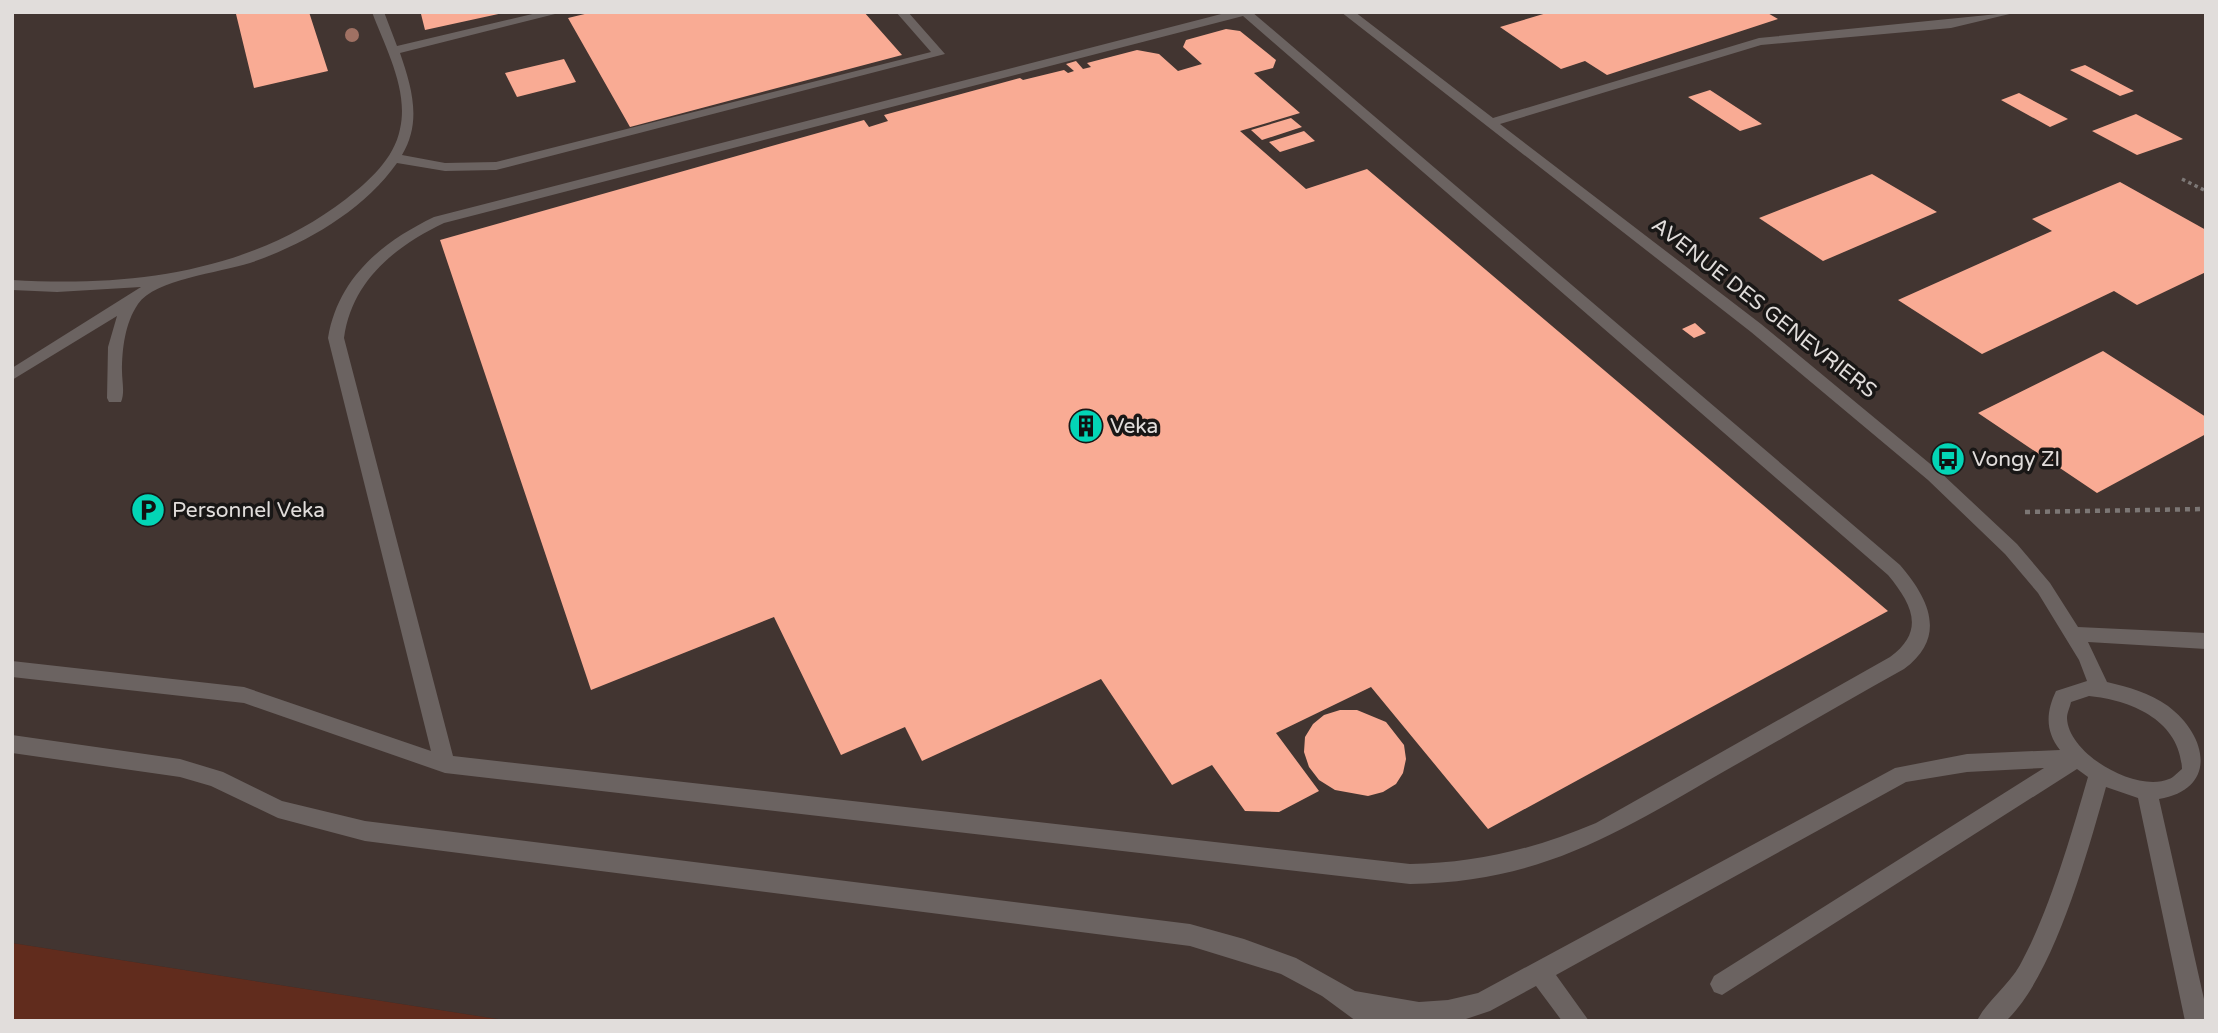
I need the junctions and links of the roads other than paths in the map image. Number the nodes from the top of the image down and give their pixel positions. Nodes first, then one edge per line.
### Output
1 (378, 12) edge
2 (557, 12) edge
3 (902, 12) edge
4 (1244, 12) edge
5 (1347, 12) edge
6 (2012, 12) edge
7 (392, 51) junction
8 (1490, 123) junction
9 (394, 158) junction
10 (161, 281) junction
11 (12, 285) edge
12 (133, 299) junction
13 (12, 375) edge
14 (114, 398) dead end
15 (2074, 634) junction
16 (2206, 641) edge
17 (12, 669) edge
18 (2100, 688) junction
19 (2196, 740) edge
20 (12, 744) edge
21 (2077, 758) junction
22 (445, 764) junction
23 (2099, 774) junction
24 (2147, 791) junction
25 (1540, 972) junction
26 (1722, 984) dead end
27 (1351, 1001) junction
28 (1375, 1021) edge
29 (1577, 1021) edge
30 (1989, 1021) edge
31 (2197, 1021) edge

1 - 7 street
2 - 7 street
3 - 9 street
4 - 22 street
4 - 22 street
5 - 8 street, AVENUE DES GENEVRIERS
6 - 8 street
7 - 9 street
8 - 15 street, AVENUE DES GENEVRIERS
9 - 10 street
10 - 11 street
10 - 12 street
12 - 13 street
12 - 14 street
15 - 16 street
15 - 18 street, AVENUE DES GENEVRIERS
17 - 22 street
18 - 19 street
18 - 21 street
19 - 24 street
20 - 27 street
21 - 23 street
21 - 25 street
21 - 26 street
23 - 24 street
23 - 30 street
24 - 31 street
25 - 27 street
25 - 29 street
27 - 28 street

